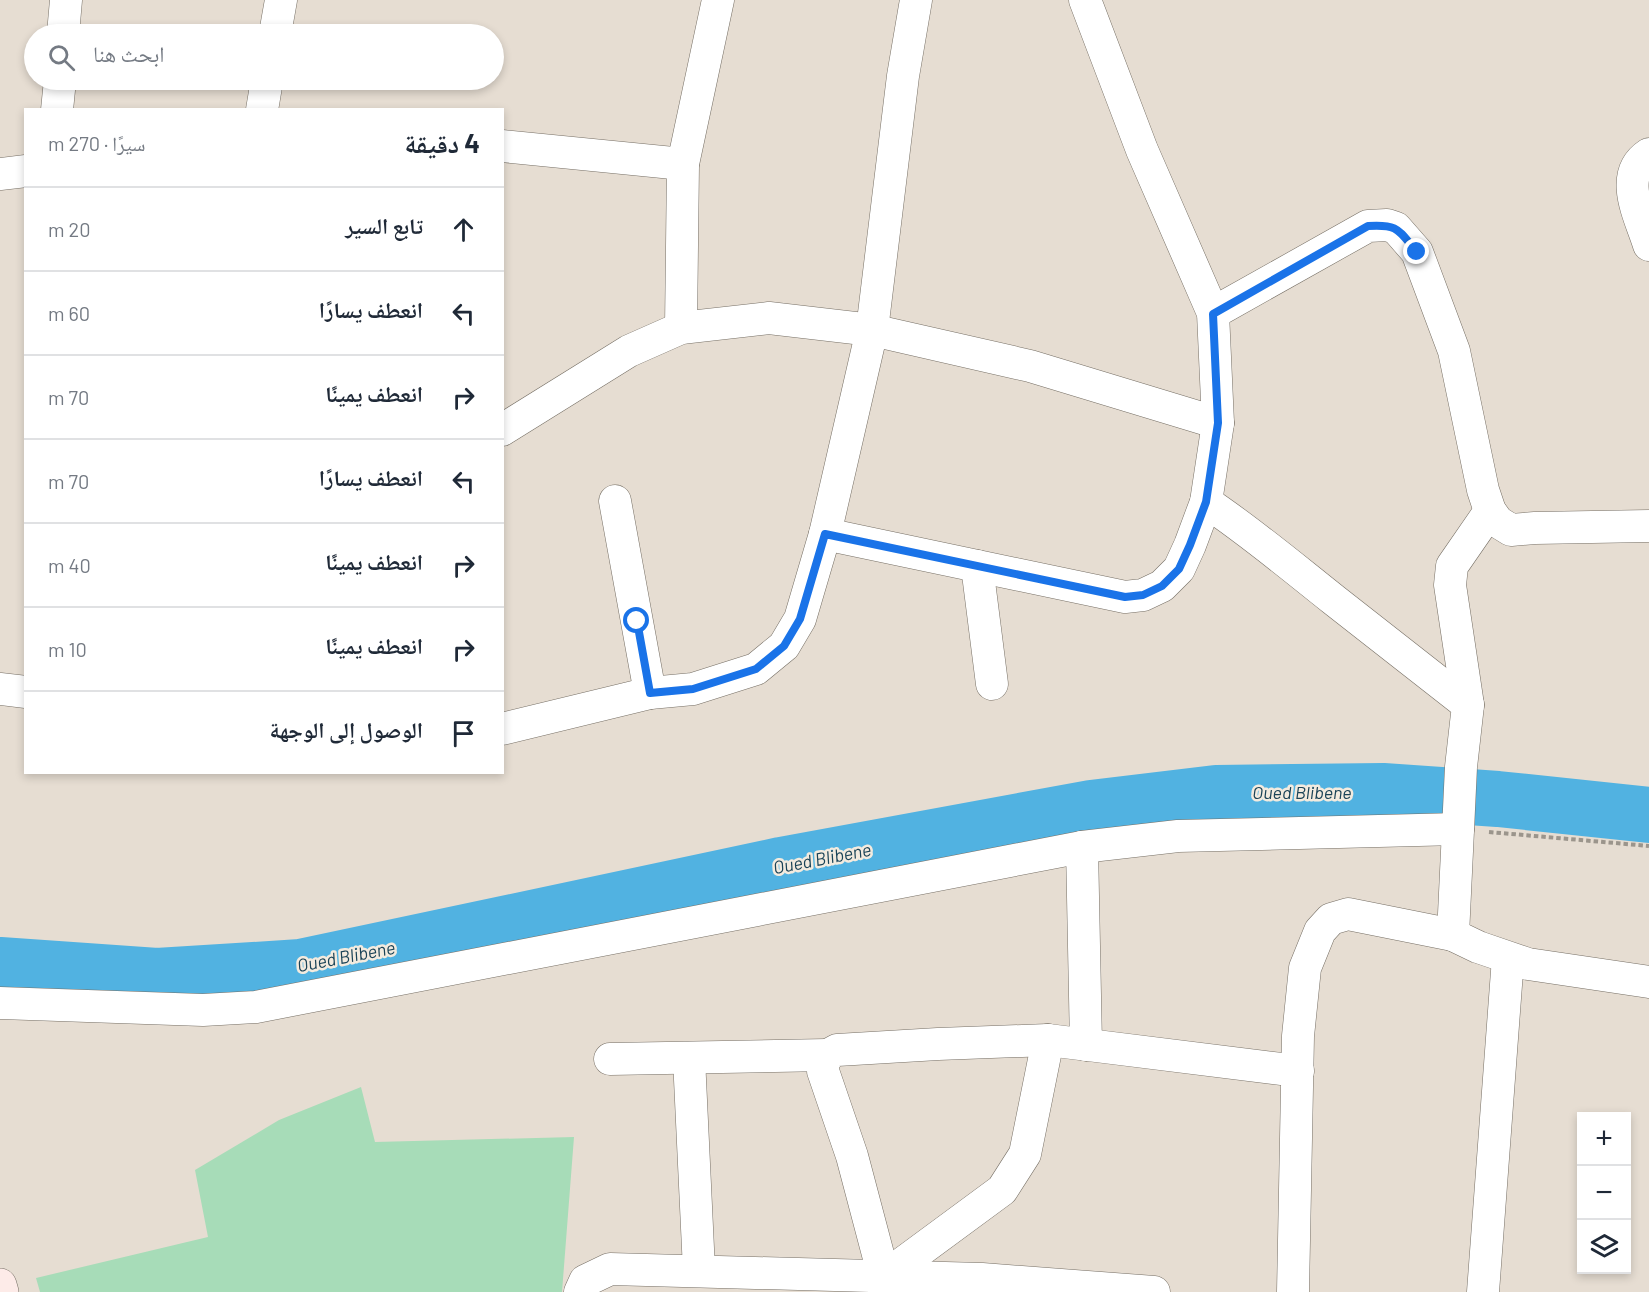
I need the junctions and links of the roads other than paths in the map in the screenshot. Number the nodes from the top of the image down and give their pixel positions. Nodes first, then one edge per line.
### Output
1 (66, 0) edge
2 (281, 0) edge
3 (718, 0) edge
4 (916, 0) edge
5 (1085, 0) edge
6 (64, 24) edge
7 (277, 24) edge
8 (59, 90) edge
9 (265, 90) edge
10 (57, 108) edge
11 (262, 108) edge
12 (504, 146) edge
13 (1649, 154) edge
14 (683, 164) junction
15 (24, 171) edge
16 (0, 174) edge
17 (1649, 245) edge
18 (1213, 314) junction
19 (681, 328) junction
20 (872, 330) junction
21 (1218, 423) junction
22 (504, 429) edge
23 (615, 501) dead end
24 (1206, 502) junction
25 (1490, 511) junction
26 (1649, 526) edge
27 (825, 534) junction
28 (978, 566) junction
29 (992, 684) dead end
30 (0, 689) edge
31 (24, 692) edge
32 (650, 693) junction
33 (1468, 705) junction
34 (504, 729) edge
35 (1459, 821) junction
36 (1082, 847) junction
37 (1453, 935) junction
38 (1508, 958) junction
39 (1649, 982) edge
40 (0, 1003) edge
41 (1048, 1040) junction
42 (1086, 1045) junction
43 (827, 1055) junction
44 (689, 1058) junction
45 (610, 1059) dead end
46 (1299, 1071) junction
47 (699, 1270) junction
48 (0, 1285) edge
49 (884, 1285) edge
50 (1089, 1289) edge
51 (2, 1292) edge
52 (580, 1292) edge
53 (1154, 1292) edge
54 (1293, 1292) edge
55 (1483, 1292) edge

1 - 6 street
2 - 7 street
3 - 14 street
4 - 20 street
5 - 18 street
8 - 10 street
9 - 11 street
12 - 14 street
13 - 17 street
14 - 19 street
15 - 16 street
18 - 21 street
18 - 25 street
19 - 20 street
19 - 22 street
20 - 21 street
20 - 27 street
21 - 24 street
23 - 32 street
24 - 28 street
24 - 33 street
25 - 26 street
25 - 33 street
27 - 28 street
27 - 32 street
28 - 29 street
30 - 31 street
32 - 34 street
33 - 35 street
35 - 36 street
35 - 37 street
36 - 40 street
36 - 42 street
37 - 38 street
37 - 46 street
38 - 39 street
38 - 55 street
41 - 42 street
41 - 43 street
41 - 49 street
42 - 46 street
43 - 44 street
43 - 49 street
44 - 45 street
44 - 47 street
46 - 54 street
47 - 49 street
47 - 52 street
48 - 51 main road
49 - 50 street
50 - 53 street

